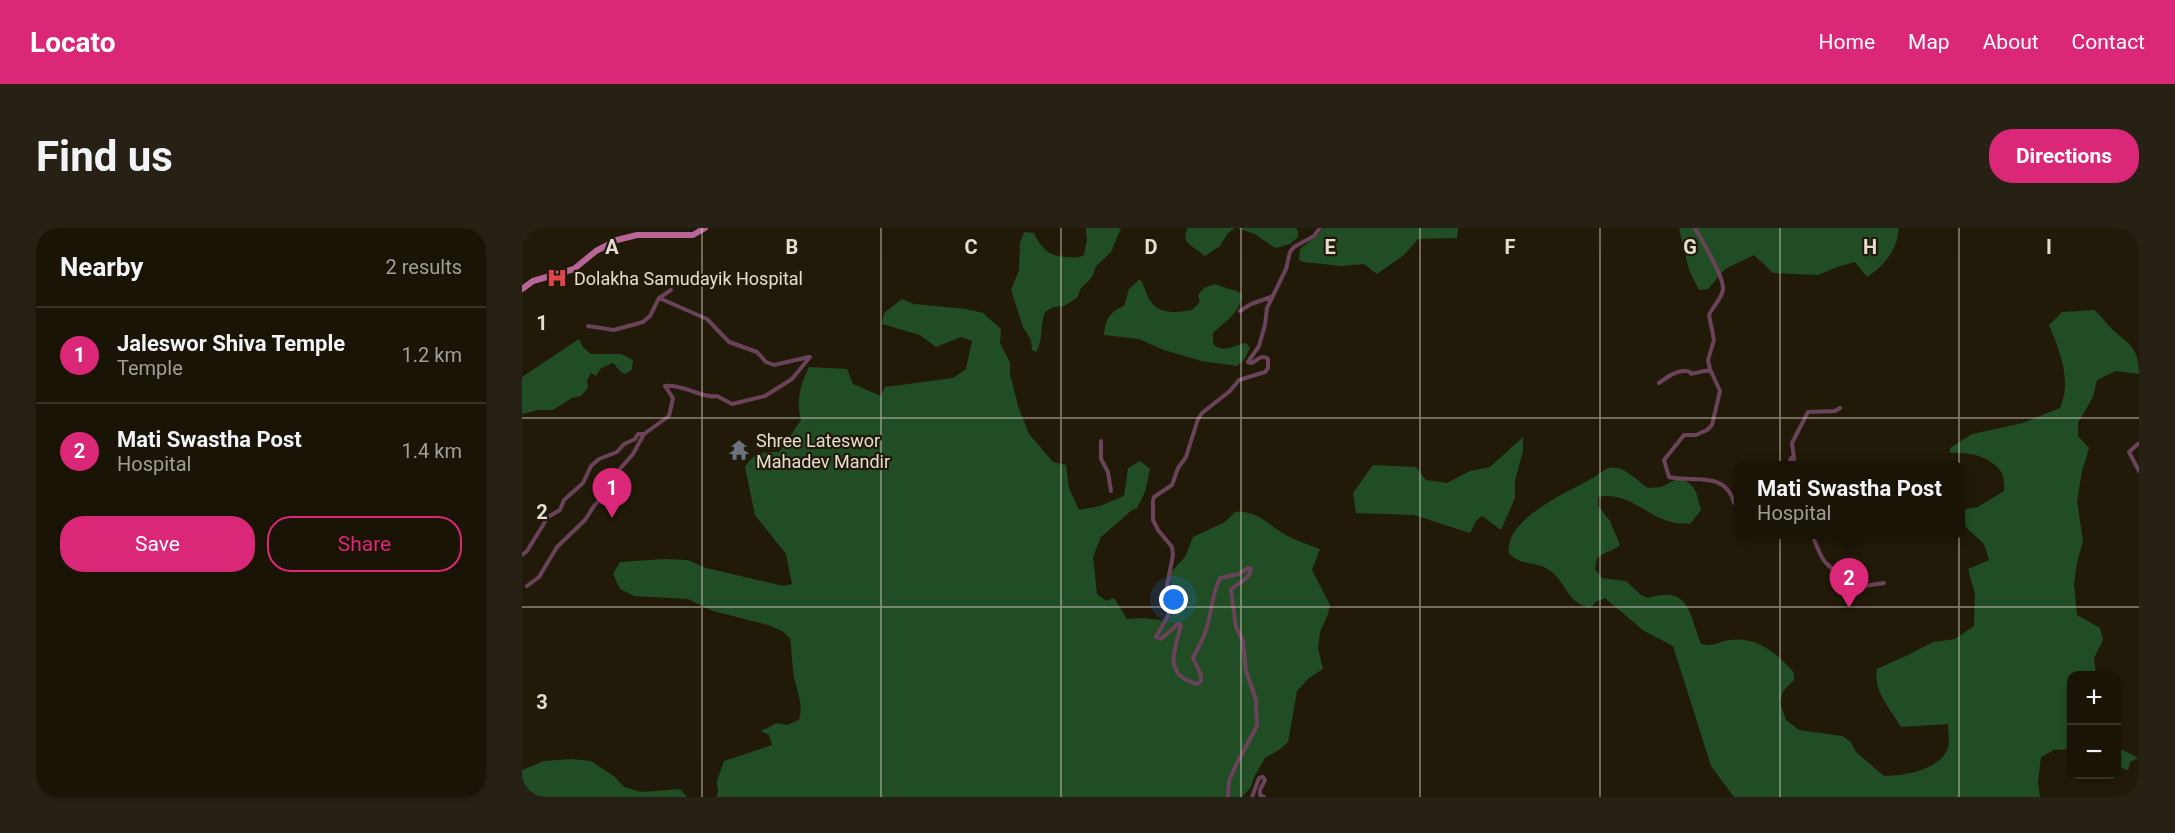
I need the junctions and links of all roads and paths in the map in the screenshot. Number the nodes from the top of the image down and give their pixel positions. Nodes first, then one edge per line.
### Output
1 (705, 228) edge
2 (1320, 228) edge
3 (1695, 228) edge
4 (522, 290) edge
5 (671, 290) dead end
6 (1271, 297) junction
7 (659, 298) junction
8 (1240, 311) dead end
9 (588, 326) dead end
10 (1711, 371) junction
11 (1659, 383) dead end
12 (1840, 408) dead end
13 (644, 434) junction
14 (1101, 441) dead end
15 (2139, 443) edge
16 (1794, 458) joint
17 (1790, 461) edge
18 (2139, 471) edge
19 (1111, 491) dead end
20 (1734, 503) edge
21 (1814, 539) edge
22 (522, 555) edge
23 (1884, 583) dead end
24 (527, 586) dead end
25 (1228, 797) edge
26 (1252, 797) edge
27 (1264, 797) edge

1 - 4 main road
2 - 6 street
3 - 10 street
5 - 7 street
6 - 8 street
6 - 25 street
7 - 9 street
7 - 13 street
10 - 11 street
10 - 20 street
12 - 16 street
13 - 22 street
13 - 24 street
14 - 19 street
15 - 18 street
16 - 17 street
21 - 23 street
26 - 27 street

